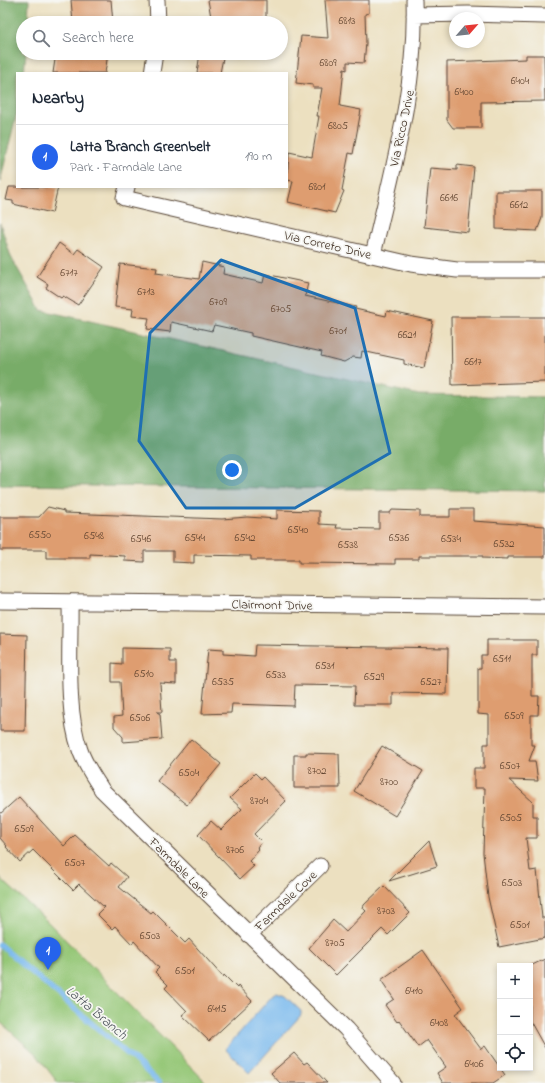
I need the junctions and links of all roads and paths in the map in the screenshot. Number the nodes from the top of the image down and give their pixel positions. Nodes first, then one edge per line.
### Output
1 (157, 0) edge
2 (414, 0) edge
3 (414, 15) junction
4 (158, 16) edge
5 (545, 16) edge
6 (154, 60) edge
7 (152, 72) edge
8 (127, 188) edge
9 (373, 255) junction
10 (545, 270) edge
11 (0, 601) edge
12 (70, 602) junction
13 (545, 607) edge
14 (320, 866) dead end
15 (249, 935) junction
16 (393, 1083) edge

1 - 4 street
2 - 3 street, Via Ricco Drive
3 - 5 street
3 - 9 street, Via Ricco Drive
6 - 7 street
8 - 9 street, Via Correto Drive
9 - 10 street, Via Correto Drive
11 - 12 street, Clairmont Drive
12 - 13 street, Clairmont Drive
12 - 15 street, Farmdale Lane
14 - 15 street, Farmdale Cove
15 - 16 street, Farmdale Lane

